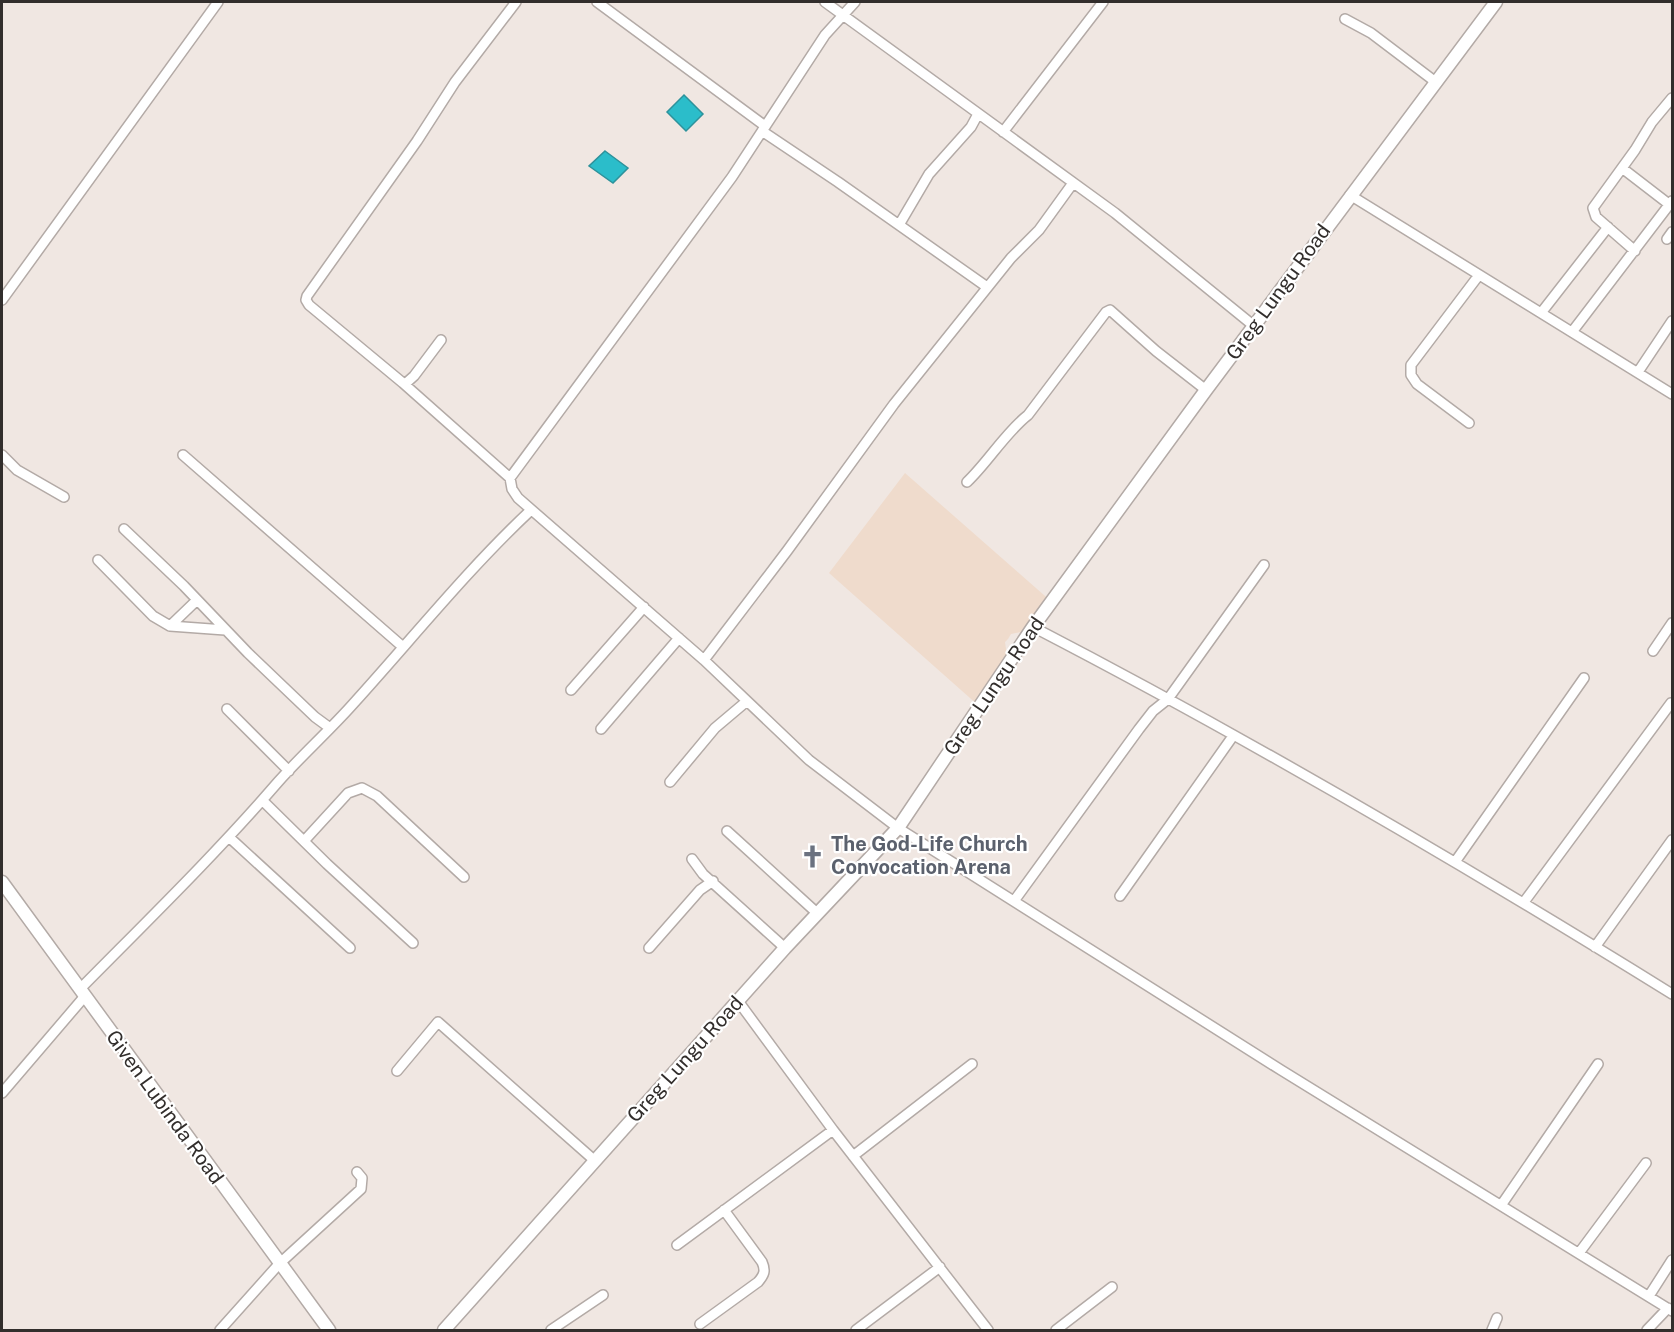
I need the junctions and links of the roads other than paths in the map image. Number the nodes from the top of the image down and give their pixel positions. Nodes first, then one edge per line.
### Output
1 (218, 2) edge
2 (516, 2) edge
3 (597, 2) edge
4 (825, 2) edge
5 (855, 2) edge
6 (1103, 2) edge
7 (1496, 2) edge
8 (844, 15) junction
9 (1345, 19) dead end
10 (1437, 82) junction
11 (1672, 98) edge
12 (978, 114) junction
13 (763, 128) junction
14 (1003, 132) junction
15 (1622, 168) junction
16 (1073, 183) junction
17 (1350, 195) junction
18 (1671, 203) edge
19 (898, 225) junction
20 (1608, 227) junction
21 (1635, 251) junction
22 (1479, 275) junction
23 (987, 287) junction
24 (2, 300) edge
25 (1541, 313) junction
26 (1672, 321) edge
27 (1254, 326) junction
28 (1572, 332) junction
29 (441, 340) dead end
30 (1638, 372) junction
31 (405, 384) junction
32 (1206, 390) junction
33 (1672, 394) edge
34 (1469, 423) dead end
35 (2, 455) edge
36 (183, 455) dead end
37 (510, 478) junction
38 (967, 482) dead end
39 (64, 497) dead end
40 (531, 510) junction
41 (124, 529) dead end
42 (98, 560) dead end
43 (1264, 565) dead end
44 (197, 600) junction
45 (644, 607) junction
46 (1672, 623) edge
47 (170, 626) junction
48 (1033, 627) junction
49 (225, 630) junction
50 (679, 638) junction
51 (403, 647) junction
52 (1653, 651) dead end
53 (704, 660) junction
54 (1584, 678) dead end
55 (571, 690) dead end
56 (1168, 699) junction
57 (747, 701) junction
58 (1671, 703) dead end
59 (228, 708) dead end
60 (330, 728) junction
61 (601, 729) dead end
62 (1233, 736) junction
63 (289, 771) junction
64 (670, 782) dead end
65 (263, 801) junction
66 (898, 828) junction
67 (727, 831) dead end
68 (230, 838) junction
69 (1672, 840) edge
70 (304, 842) junction
71 (692, 859) dead end
72 (1455, 862) junction
73 (464, 877) dead end
74 (713, 881) junction
75 (2, 882) edge
76 (1120, 896) dead end
77 (1014, 901) junction
78 (1524, 902) junction
79 (817, 913) junction
80 (413, 943) dead end
81 (1596, 947) junction
82 (350, 948) dead end
83 (649, 948) dead end
84 (785, 948) junction
85 (82, 992) junction
86 (1672, 994) edge
87 (738, 1001) junction
88 (972, 1064) dead end
89 (1598, 1064) dead end
90 (397, 1071) dead end
91 (2, 1093) edge
92 (833, 1130) junction
93 (853, 1156) junction
94 (594, 1160) junction
95 (1646, 1163) dead end
96 (357, 1172) dead end
97 (1502, 1204) junction
98 (724, 1210) junction
99 (677, 1245) dead end
100 (1579, 1252) junction
101 (1672, 1260) edge
102 (279, 1264) junction
103 (940, 1267) junction
104 (1112, 1287) dead end
105 (603, 1295) dead end
106 (1649, 1296) junction
107 (1670, 1309) edge
108 (1497, 1318) dead end
109 (700, 1324) dead end
110 (220, 1330) edge
111 (329, 1330) edge
112 (444, 1330) edge
113 (551, 1330) edge
114 (856, 1330) edge
115 (988, 1330) edge
116 (1056, 1330) edge
117 (1492, 1330) edge
118 (1647, 1330) edge

1 - 24 street
2 - 31 street
3 - 13 street
4 - 8 street
5 - 8 street
6 - 14 street
7 - 10 street, Greg Lungu Road
8 - 12 street
8 - 13 street
9 - 10 street
10 - 17 street, Greg Lungu Road
11 - 15 street
12 - 14 street
12 - 19 street
13 - 19 street
13 - 37 street
14 - 16 street
15 - 18 street
15 - 20 street
16 - 23 street
16 - 27 street
17 - 22 street
17 - 27 street, Greg Lungu Road
18 - 21 street
19 - 23 street
20 - 21 street
20 - 25 street
21 - 28 street
22 - 25 street
22 - 34 street
23 - 53 street
25 - 28 street
26 - 30 street
27 - 32 street, Greg Lungu Road
28 - 30 street
29 - 31 street
30 - 33 street
31 - 37 street
32 - 38 street
32 - 48 street, Greg Lungu Road
35 - 39 street
36 - 51 street
37 - 40 street
40 - 45 street
40 - 51 street
41 - 44 street
42 - 47 street
43 - 56 street
44 - 47 street
44 - 49 street
45 - 50 street
45 - 55 street
46 - 52 street
47 - 49 street
48 - 56 street
48 - 66 street, Greg Lungu Road
49 - 60 street
50 - 53 street
50 - 61 street
51 - 60 street
53 - 57 street
54 - 72 street
56 - 62 street
56 - 77 street
57 - 64 street
57 - 66 street
58 - 78 street
59 - 63 street
60 - 63 street
62 - 72 street
62 - 76 street
63 - 65 street
65 - 68 street
65 - 70 street
66 - 77 street
66 - 79 street, Greg Lungu Road
67 - 79 street
68 - 82 street
68 - 85 street
69 - 81 street
70 - 73 street
70 - 80 street
71 - 74 street
72 - 78 street
74 - 83 street
74 - 84 street
75 - 85 street, Given Lubinda Road
77 - 97 street
78 - 81 street
79 - 84 street, Greg Lungu Road
81 - 86 street
84 - 87 street, Greg Lungu Road
85 - 91 street
85 - 102 street, Given Lubinda Road
87 - 92 street
87 - 94 street, Greg Lungu Road
88 - 93 street
89 - 97 street
90 - 94 street
92 - 93 street
92 - 98 street
93 - 103 street
94 - 112 street, Greg Lungu Road
95 - 100 street
96 - 102 street
97 - 100 street
98 - 99 street
98 - 109 street
100 - 106 street
101 - 106 street
102 - 110 street
102 - 111 street, Given Lubinda Road
103 - 114 street
103 - 115 street
104 - 116 street
105 - 113 street
106 - 107 street
107 - 118 street
108 - 117 street

